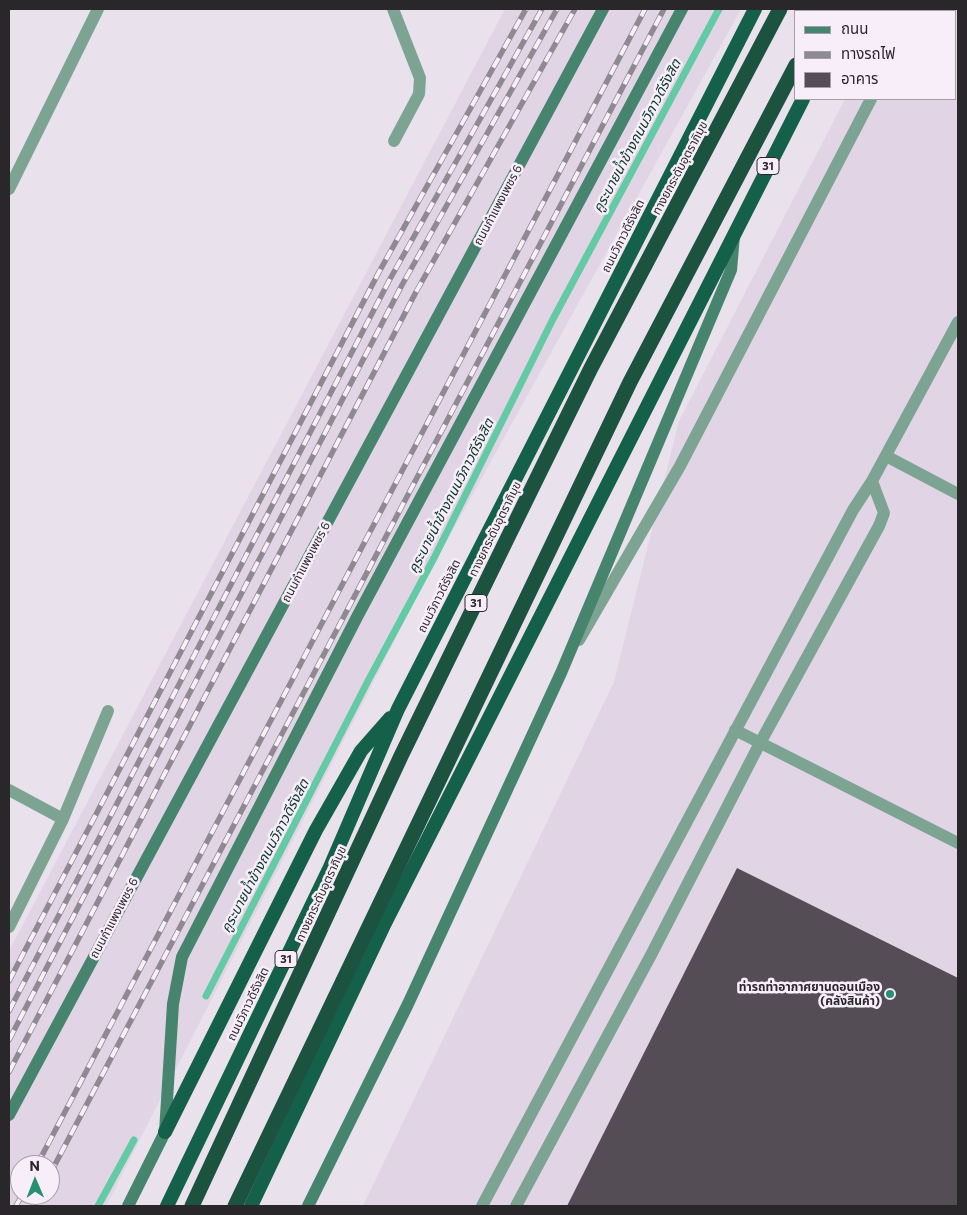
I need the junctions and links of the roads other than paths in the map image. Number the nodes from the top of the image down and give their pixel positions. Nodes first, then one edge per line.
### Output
1 (98, 9) edge
2 (393, 9) edge
3 (603, 9) edge
4 (682, 9) edge
5 (755, 9) edge
6 (780, 9) edge
7 (794, 69) edge
8 (802, 100) edge
9 (870, 100) edge
10 (394, 140) dead end
11 (9, 189) edge
12 (734, 234) junction
13 (958, 322) edge
14 (886, 456) junction
15 (872, 481) junction
16 (958, 494) edge
17 (561, 673) junction
18 (398, 709) junction
19 (108, 711) dead end
20 (735, 730) junction
21 (760, 743) junction
22 (9, 790) edge
23 (63, 820) junction
24 (958, 844) edge
25 (9, 927) edge
26 (9, 1115) edge
27 (165, 1132) junction
28 (128, 1206) edge
29 (167, 1206) edge
30 (192, 1206) edge
31 (235, 1206) edge
32 (251, 1206) edge
33 (308, 1206) edge
34 (482, 1206) edge
35 (516, 1206) edge

1 - 11 lane
2 - 10 lane
3 - 26 main road, ถนนกำแพงเพชร 6
4 - 27 main road
5 - 18 highway, ถนนวิภาวดีรังสิต / 31
6 - 30 highway, ทางยกระดับอุตราภิมุข / 31
7 - 31 highway, 31
8 - 12 highway, 31
9 - 17 lane
12 - 17 main road, 31
12 - 32 highway, 31
13 - 14 lane
14 - 15 lane
14 - 16 lane
15 - 20 lane
15 - 21 lane
17 - 33 main road, 31
18 - 27 highway, 31
18 - 29 highway, ถนนวิภาวดีรังสิต / 31
19 - 23 lane
20 - 21 lane
20 - 34 lane
21 - 24 lane
21 - 35 lane
22 - 23 lane
23 - 25 lane
27 - 28 main road, 31

